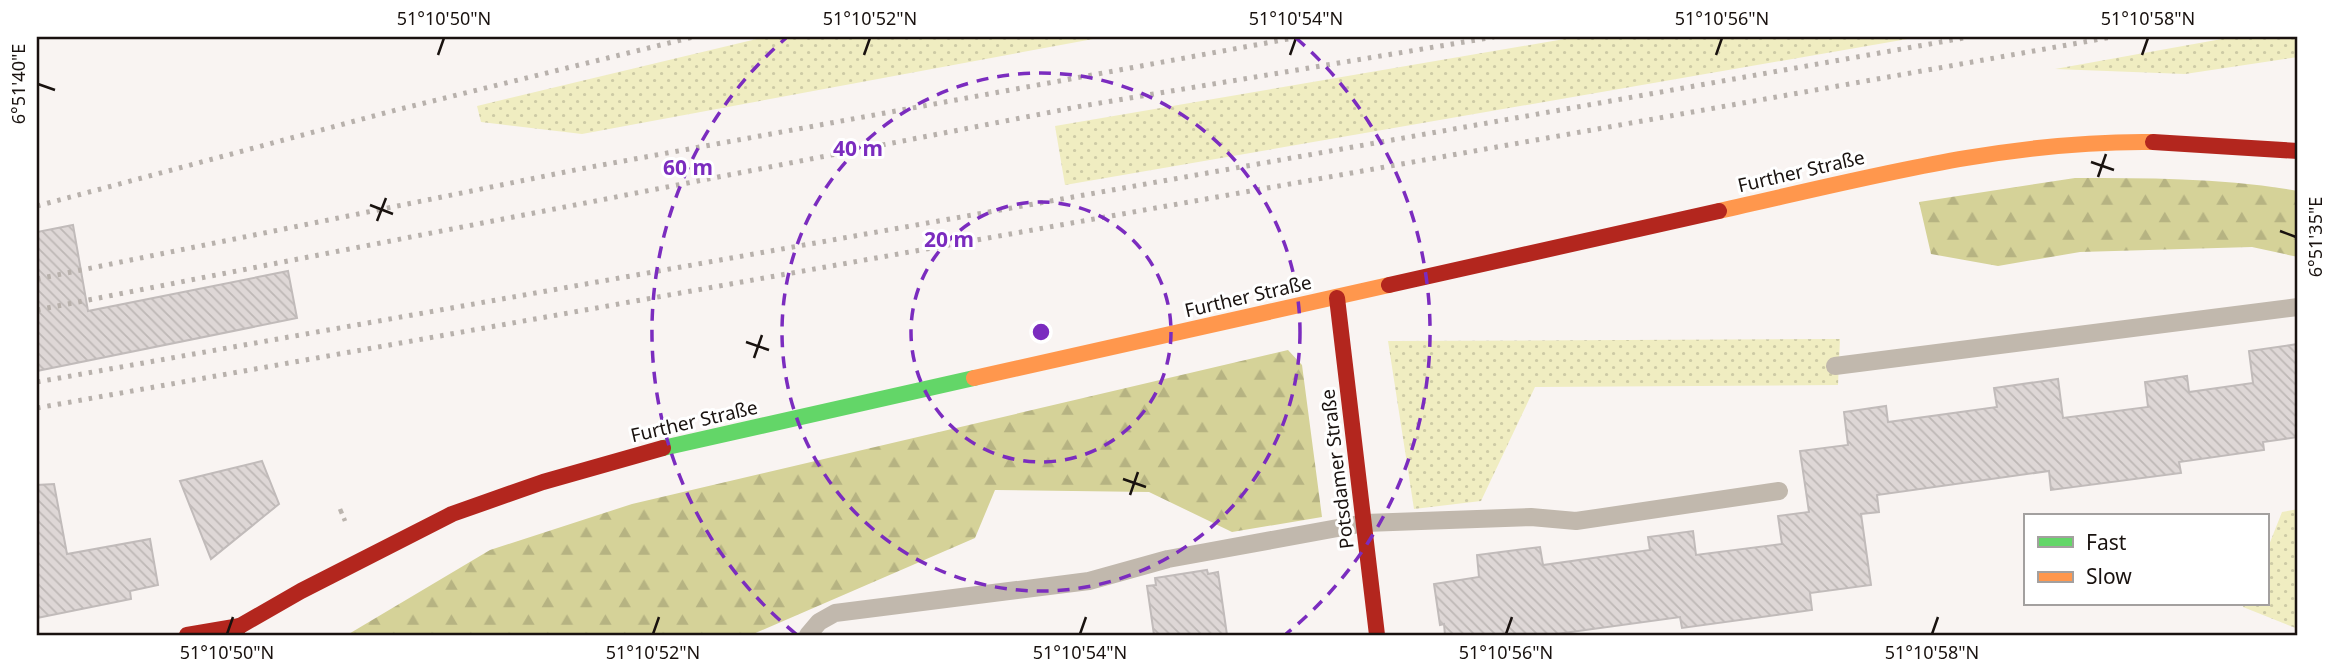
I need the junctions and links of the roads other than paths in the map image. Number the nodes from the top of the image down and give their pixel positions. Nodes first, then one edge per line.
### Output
1 (2298, 151) edge
2 (1337, 298) junction
3 (2298, 307) edge
4 (1835, 366) dead end
5 (1779, 491) dead end
6 (1365, 523) junction
7 (236, 631) edge
8 (187, 635) edge
9 (808, 635) edge
10 (1377, 635) edge

1 - 2 street, Further Straße
2 - 6 street, Potsdamer Straße
2 - 7 street, Further Straße
3 - 4 lane
5 - 6 lane
6 - 9 lane
6 - 10 street, Potsdamer Straße
7 - 8 street, Further Straße

